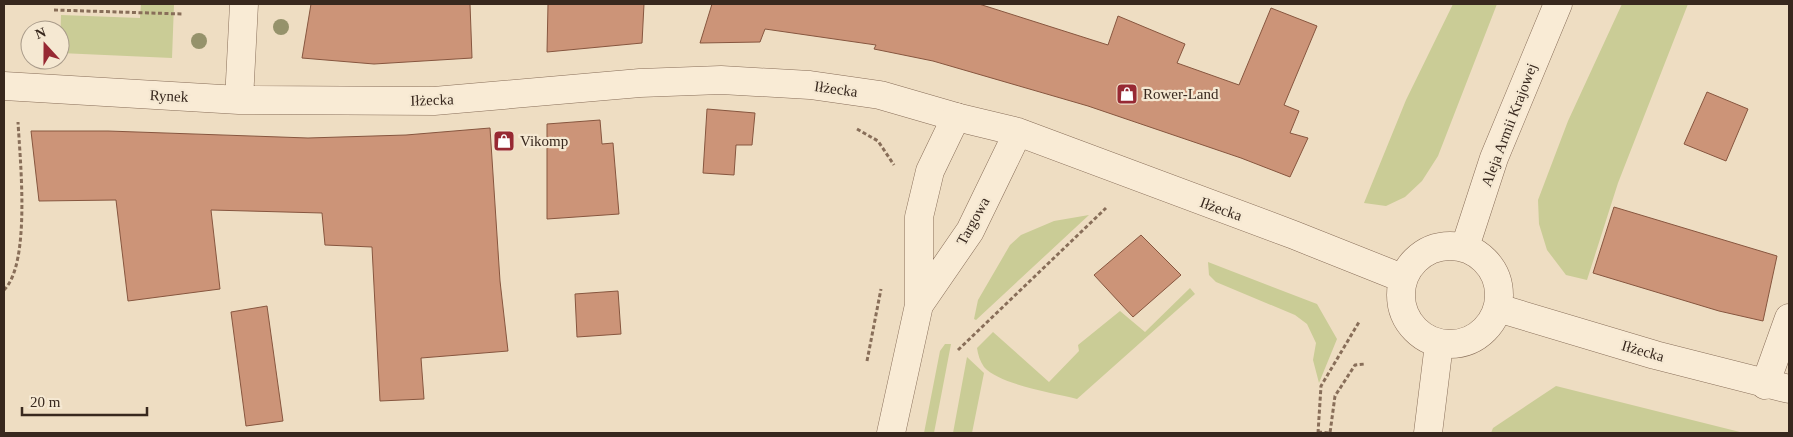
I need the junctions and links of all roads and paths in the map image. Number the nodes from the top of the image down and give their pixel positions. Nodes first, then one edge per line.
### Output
1 (244, 4) edge
2 (1558, 4) edge
3 (54, 10) dead end
4 (182, 14) dead end
5 (4, 86) edge
6 (238, 100) junction
7 (18, 117) dead end
8 (956, 117) junction
9 (850, 126) dead end
10 (1018, 132) junction
11 (896, 172) dead end
12 (1106, 208) dead end
13 (1465, 247) junction
14 (1402, 278) junction
15 (881, 288) dead end
16 (4, 290) edge
17 (919, 304) junction
18 (1498, 308) junction
19 (1789, 318) edge
20 (1359, 322) dead end
21 (1439, 344) junction
22 (958, 350) dead end
23 (1365, 364) dead end
24 (866, 365) dead end
25 (1777, 387) edge
26 (891, 433) edge
27 (1318, 433) edge
28 (1428, 433) edge

1 - 6 street
2 - 13 street, Aleja Armii Krajowej
3 - 4 path
5 - 6 street, Rynek
6 - 8 street, Iłżecka
7 - 16 path
8 - 10 street, Iłżecka
8 - 17 street, Targowa
9 - 11 path
10 - 14 street, Iłżecka
10 - 17 street, Targowa
12 - 22 path
13 - 14 street
13 - 18 street
14 - 21 street
15 - 24 path
17 - 26 street, Targowa
18 - 21 street
18 - 25 street, Iłżecka
19 - 25 street
20 - 27 path
21 - 28 street
23 - 27 path

